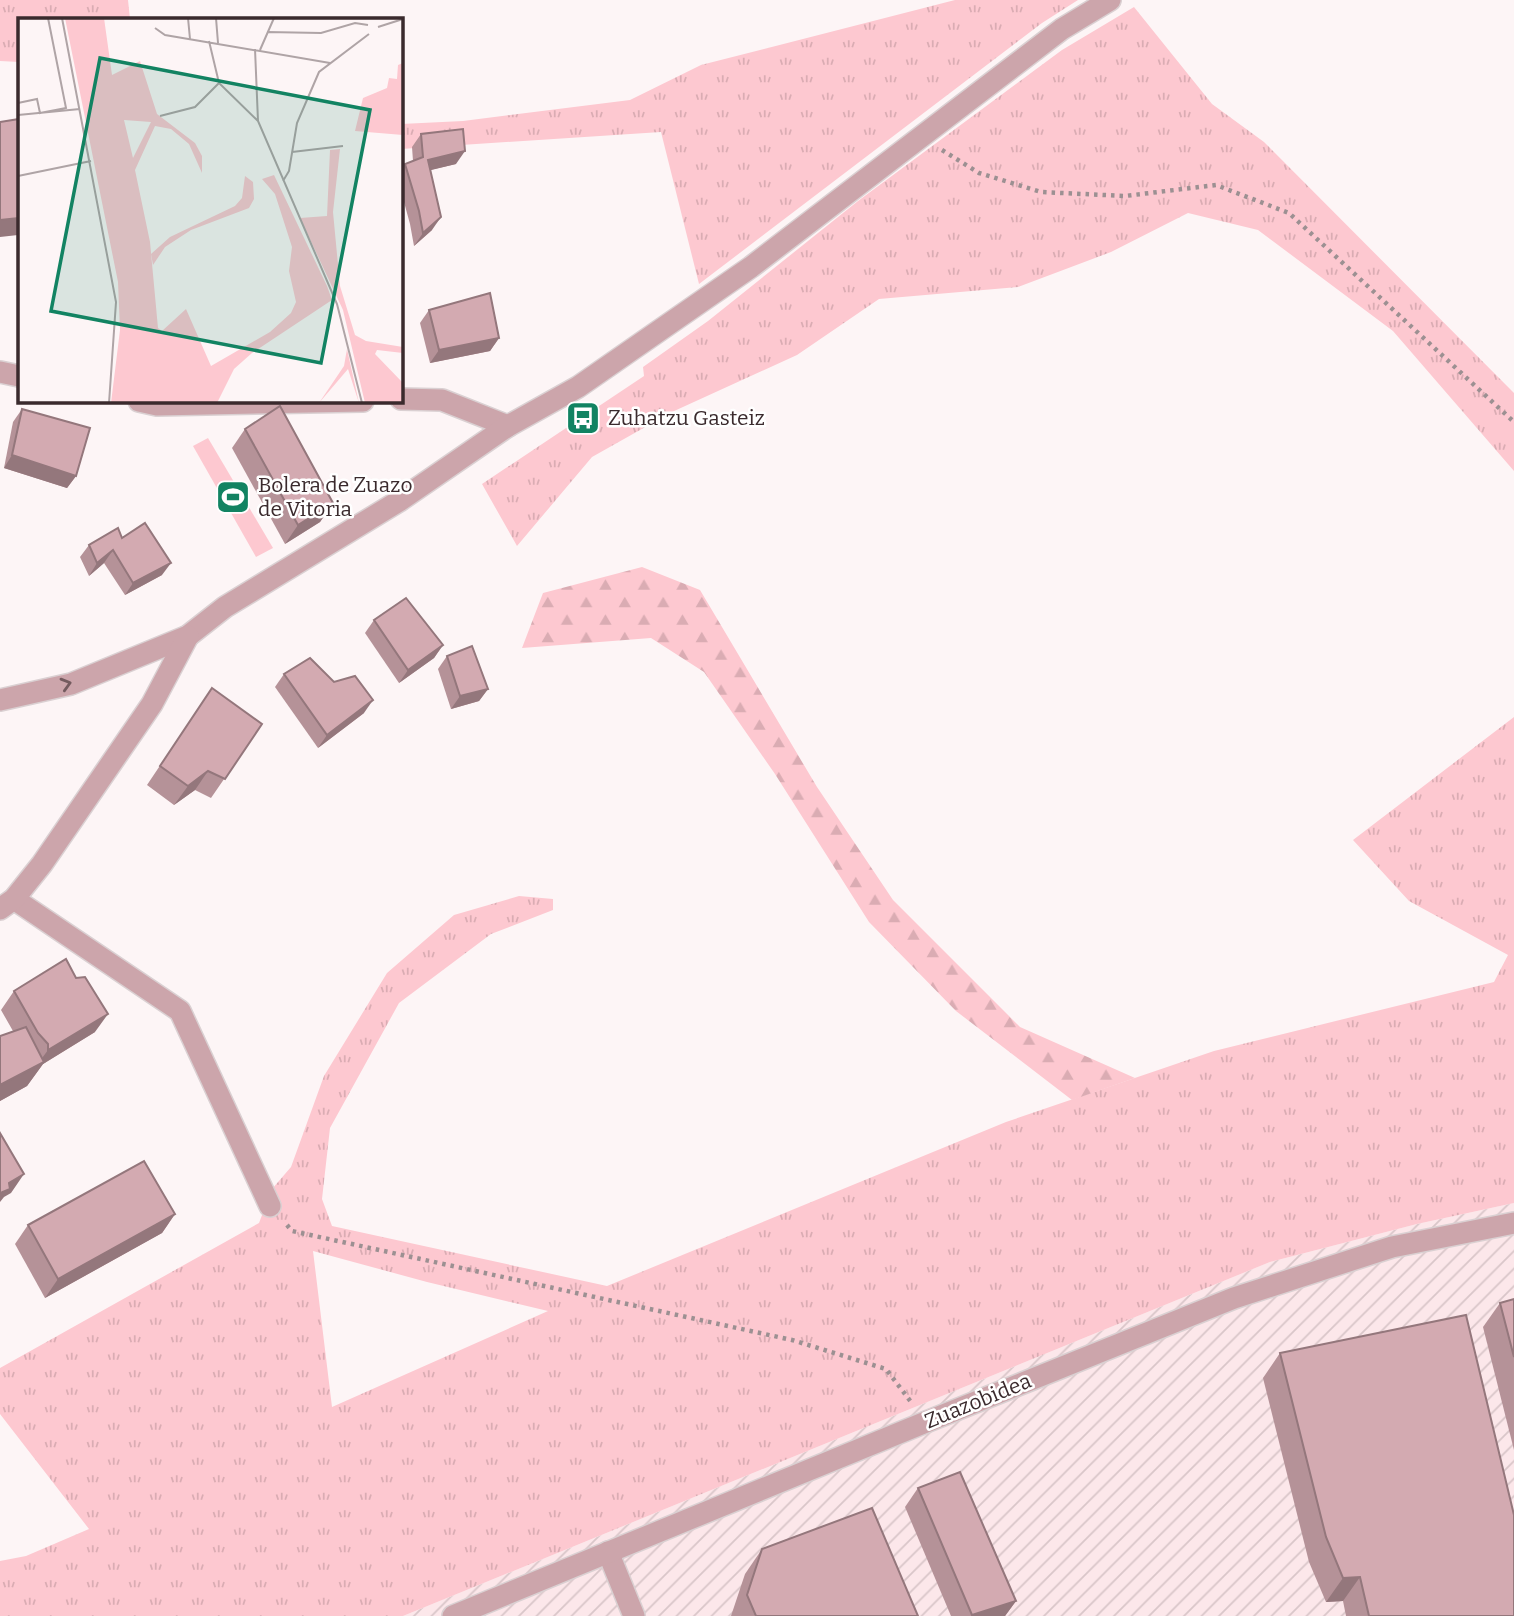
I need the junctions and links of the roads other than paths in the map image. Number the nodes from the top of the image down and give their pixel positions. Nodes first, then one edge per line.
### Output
1 (1110, 0) edge
2 (0, 372) edge
3 (18, 376) edge
4 (402, 400) edge
5 (144, 402) edge
6 (328, 402) edge
7 (508, 426) junction
8 (188, 636) junction
9 (0, 700) edge
10 (7, 904) edge
11 (270, 1206) road end
12 (1514, 1223) edge
13 (608, 1552) junction
14 (453, 1616) edge
15 (634, 1616) edge

1 - 7 street
2 - 3 street
4 - 7 street
5 - 6 street
7 - 8 street
9 -> 8 street
8 - 10 street
10 - 11 street
12 - 13 street, Zuazobidea
13 - 14 street, Zuazobidea
13 - 15 street

